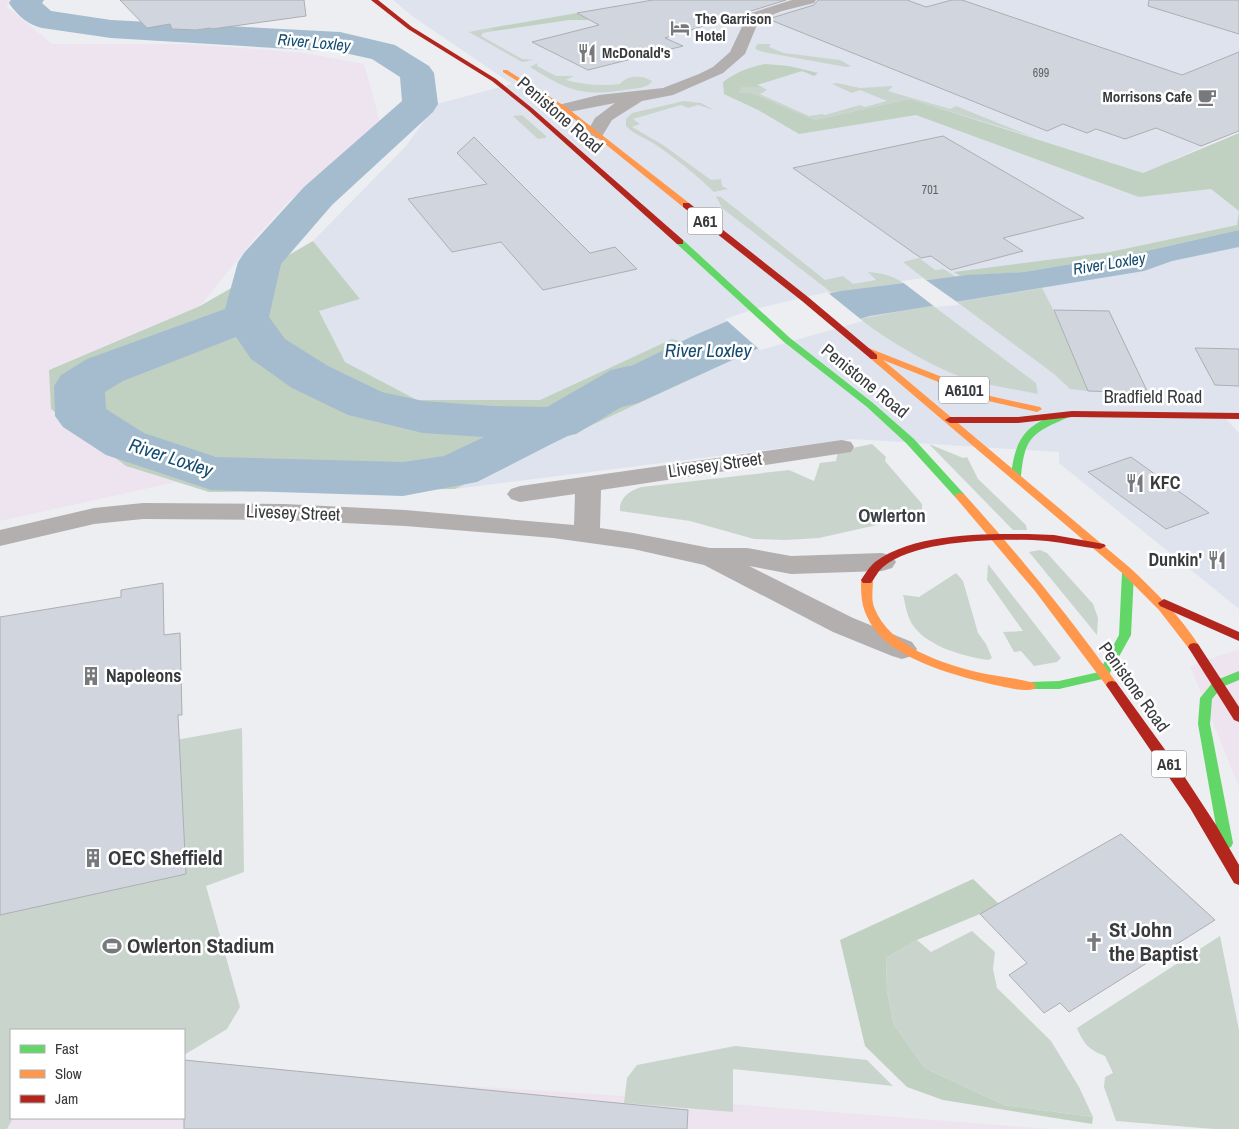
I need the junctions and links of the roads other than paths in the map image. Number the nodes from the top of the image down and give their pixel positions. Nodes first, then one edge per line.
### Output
1 (374, 0) edge
2 (809, 0) edge
3 (498, 66) dead end
4 (644, 96) junction
5 (564, 108) junction
6 (596, 134) junction
7 (564, 139) junction
8 (866, 350) junction
9 (870, 405) junction
10 (896, 412) dead end
11 (1066, 414) junction
12 (1239, 416) edge
13 (927, 418) dead end
14 (950, 420) junction
15 (842, 447) dead end
16 (1016, 476) junction
17 (588, 484) junction
18 (520, 494) dead end
19 (587, 534) junction
20 (997, 536) junction
21 (0, 538) edge
22 (1100, 546) junction
23 (710, 557) junction
24 (882, 562) junction
25 (1128, 573) junction
26 (1153, 598) junction
27 (1239, 637) edge
28 (905, 650) junction
29 (1103, 675) junction
30 (1239, 675) edge
31 (1218, 684) junction
32 (1239, 717) edge
33 (1228, 857) junction
34 (1239, 879) edge

1 - 7 main road, Penistone Road / A61
2 - 4 street
3 - 5 main road, Penistone Road / A61
4 - 5 street
4 - 6 street
5 - 6 main road, Penistone Road / A61
5 - 7 main road
6 - 8 main road, Penistone Road / A61
7 - 9 main road, Penistone Road / A61
8 - 11 main road, A6101
8 - 14 main road, Penistone Road / A61
9 - 10 main road
9 - 20 main road, Penistone Road / A61
11 - 12 main road, Bradfield Road
11 - 14 main road, A6101
11 - 16 main road
13 - 14 main road
14 - 16 main road, Penistone Road / A61
15 - 17 street, Livesey Street
16 - 22 main road, Penistone Road / A61
17 - 18 street, Livesey Street
17 - 19 street
19 - 21 street, Livesey Street
19 - 23 street, Livesey Street
20 - 22 main road
20 - 24 main road
20 - 29 main road, Penistone Road / A61
22 - 25 main road, Penistone Road / A61
23 - 24 street, Livesey Street
23 - 28 street, Livesey Street
24 - 28 main road
25 - 26 main road, Penistone Road / A61
25 - 29 main road
26 - 27 main road
26 - 31 main road, Penistone Road / A61
28 - 29 main road
29 - 33 main road, Penistone Road / A61
30 - 31 main road
31 - 32 main road, Penistone Road / A61
31 - 33 main road
33 - 34 main road, Penistone Road / A61

